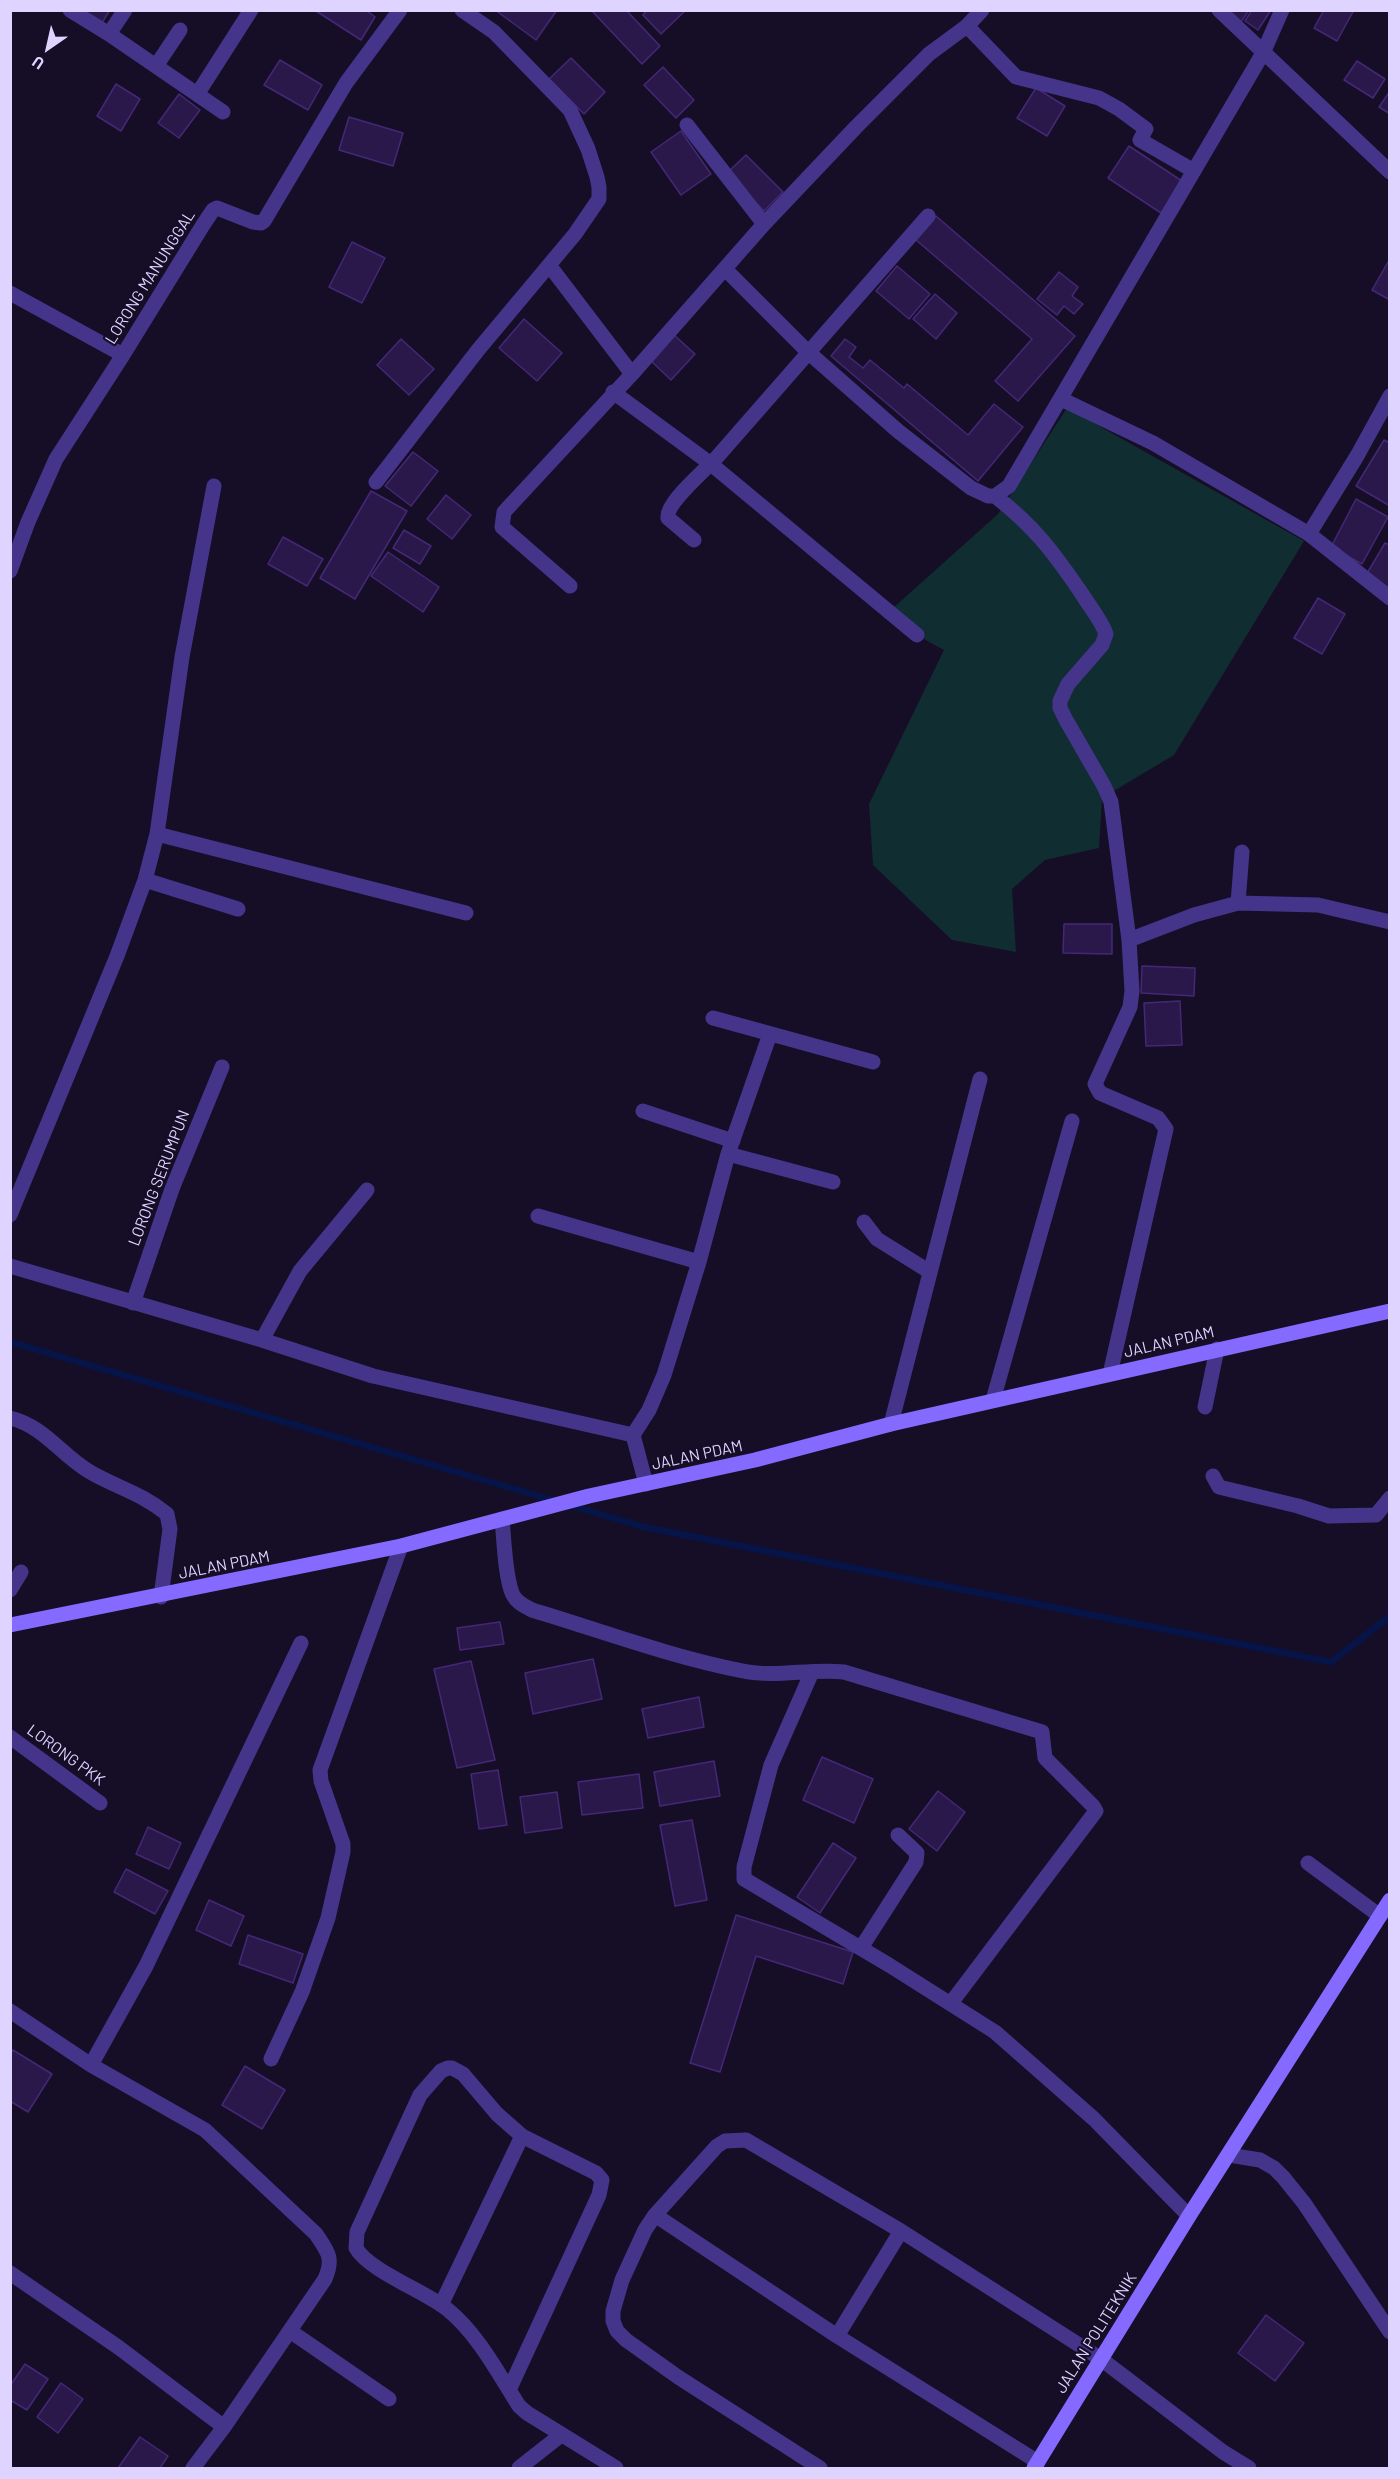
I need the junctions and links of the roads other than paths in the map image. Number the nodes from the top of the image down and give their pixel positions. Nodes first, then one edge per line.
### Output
1 (70, 10) edge
2 (125, 10) edge
3 (251, 10) edge
4 (400, 10) edge
5 (462, 10) edge
6 (982, 10) edge
7 (1219, 10) edge
8 (1282, 10) edge
9 (967, 26) junction
10 (180, 30) dead end
11 (109, 34) junction
12 (1263, 53) junction
13 (156, 66) junction
14 (198, 93) junction
15 (223, 112) dead end
16 (687, 125) dead end
17 (1388, 166) edge
18 (1194, 171) junction
19 (928, 216) dead end
20 (764, 224) junction
21 (549, 265) junction
22 (725, 269) junction
23 (10, 293) edge
24 (808, 352) junction
25 (123, 355) junction
26 (632, 374) junction
27 (614, 393) junction
28 (1389, 396) edge
29 (1061, 399) junction
30 (711, 464) junction
31 (376, 482) dead end
32 (214, 486) dead end
33 (995, 496) junction
34 (1309, 534) junction
35 (693, 540) dead end
36 (10, 571) edge
37 (570, 586) dead end
38 (1389, 598) edge
39 (917, 635) dead end
40 (157, 834) junction
41 (1242, 852) dead end
42 (145, 880) junction
43 (1238, 903) junction
44 (238, 909) dead end
45 (466, 914) dead end
46 (1389, 922) edge
47 (1130, 940) junction
48 (713, 1018) dead end
49 (770, 1034) junction
50 (873, 1062) dead end
51 (222, 1067) dead end
52 (980, 1079) dead end
53 (643, 1111) dead end
54 (1072, 1121) dead end
55 (731, 1148) junction
56 (833, 1182) dead end
57 (367, 1190) dead end
58 (10, 1215) edge
59 (538, 1216) dead end
60 (864, 1221) dead end
61 (699, 1262) junction
62 (10, 1266) edge
63 (930, 1272) junction
64 (133, 1303) junction
65 (1389, 1311) edge
66 (262, 1340) junction
67 (1217, 1349) junction
68 (1110, 1374) junction
69 (993, 1400) junction
70 (1205, 1407) dead end
71 (10, 1418) edge
72 (891, 1424) junction
73 (633, 1435) junction
74 (1213, 1476) dead end
75 (646, 1484) junction
76 (1389, 1498) edge
77 (501, 1519) junction
78 (401, 1546) junction
79 (21, 1572) dead end
80 (10, 1590) edge
81 (160, 1597) junction
82 (10, 1625) edge
83 (301, 1643) dead end
84 (812, 1672) junction
85 (10, 1737) edge
86 (100, 1803) dead end
87 (898, 1834) dead end
88 (1308, 1863) dead end
89 (1389, 1900) edge
90 (1380, 1916) junction
91 (861, 1948) junction
92 (951, 2003) junction
93 (10, 2011) edge
94 (271, 2059) dead end
95 (91, 2065) junction
96 (522, 2136) junction
97 (1229, 2155) junction
98 (655, 2215) junction
99 (1189, 2216) junction
100 (902, 2231) junction
101 (10, 2273) edge
102 (441, 2305) junction
103 (290, 2331) junction
104 (1389, 2332) edge
105 (837, 2336) junction
106 (1101, 2359) junction
107 (509, 2390) junction
108 (389, 2399) dead end
109 (224, 2427) junction
110 (561, 2435) junction
111 (1036, 2465) edge
112 (1244, 2467) edge
113 (193, 2469) edge
114 (519, 2469) edge
115 (616, 2469) edge
116 (820, 2469) edge

1 - 11 street
2 - 11 street
3 - 14 street
4 - 25 street, LORONG MANUNGGAL
5 - 21 street
6 - 9 street
7 - 12 street
8 - 12 street
9 - 18 street
9 - 20 street
10 - 13 street
11 - 13 street
12 - 17 street
12 - 18 street
13 - 14 street
14 - 15 street
16 - 20 street
18 - 29 street
19 - 24 street
20 - 22 street
21 - 26 street
21 - 31 street
22 - 24 street
22 - 26 street
23 - 25 street
24 - 30 street
24 - 33 street
25 - 36 street, LORONG MANUNGGAL
26 - 27 street
27 - 30 street
27 - 37 street
28 - 34 street
29 - 33 street
29 - 34 street
30 - 35 street
30 - 39 street
32 - 40 street
33 - 47 street
34 - 38 street
40 - 42 street
40 - 45 street
41 - 43 street
42 - 44 street
42 - 58 street
43 - 46 street
43 - 47 street
47 - 68 street
48 - 49 street
49 - 50 street
49 - 55 street
51 - 64 street, LORONG SERUMPUN
52 - 63 street
53 - 55 street
54 - 69 street
55 - 56 street
55 - 61 street
57 - 66 street
59 - 61 street
60 - 63 street
61 - 73 street
62 - 64 street
63 - 72 street
64 - 66 street
65 - 67 street, JALAN PDAM
66 - 73 street
67 - 68 street, JALAN PDAM
67 - 70 street
68 - 69 street, JALAN PDAM
69 - 72 street, JALAN PDAM
71 - 81 street
72 - 75 street, JALAN PDAM
73 - 75 street
74 - 76 street
75 - 77 street, JALAN PDAM
77 - 78 street, JALAN PDAM
77 - 84 street
78 - 81 street, JALAN PDAM
78 - 94 street
79 - 80 street
81 - 82 street, JALAN PDAM
83 - 95 street
84 - 91 street
84 - 92 street
85 - 86 street, LORONG PKK
87 - 91 street
88 - 90 street
89 - 90 street, JALAN POLITEKNIK
90 - 97 street, JALAN POLITEKNIK
91 - 92 street
92 - 99 street
93 - 95 street
95 - 103 street
96 - 102 street
96 - 102 street
96 - 107 street
97 - 99 street, JALAN POLITEKNIK
97 - 104 street
98 - 100 street
98 - 105 street
98 - 116 street
99 - 106 street, JALAN POLITEKNIK
100 - 105 street
100 - 106 street
101 - 109 street
102 - 107 street
103 - 108 street
103 - 109 street
105 - 111 street
106 - 111 street, JALAN POLITEKNIK
106 - 112 street
107 - 110 street
109 - 113 street
110 - 114 street
110 - 115 street

